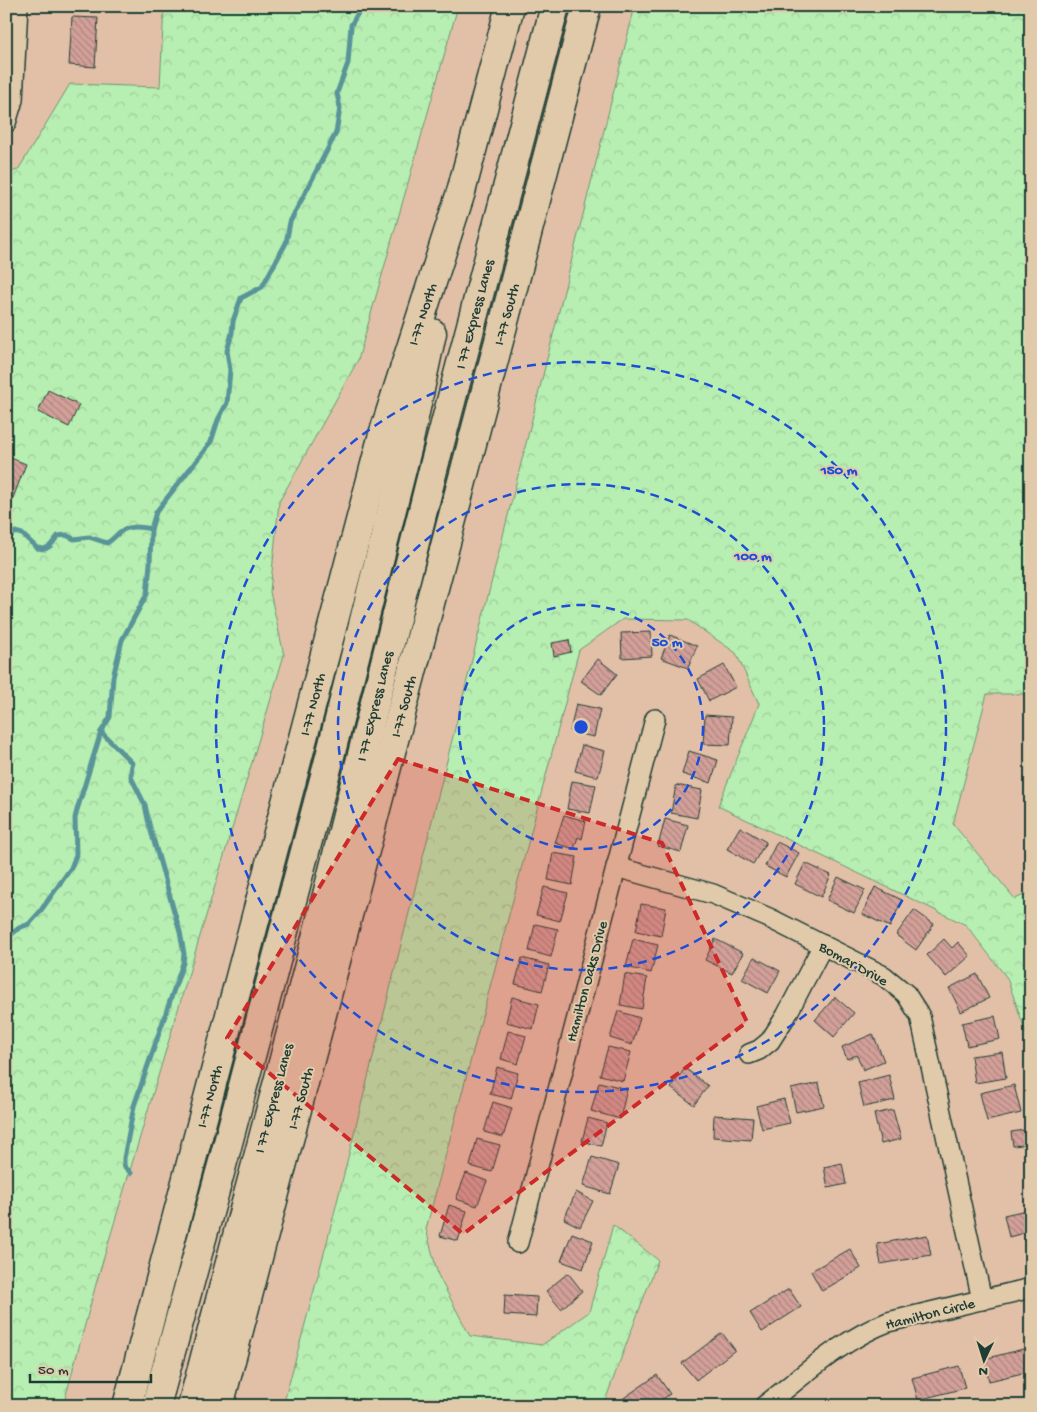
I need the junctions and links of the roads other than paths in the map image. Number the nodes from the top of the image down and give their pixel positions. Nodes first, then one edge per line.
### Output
1 (18, 6) edge
2 (510, 6) edge
3 (555, 6) edge
4 (587, 6) edge
5 (6, 124) edge
6 (461, 192) junction
7 (655, 719) dead end
8 (616, 867) junction
9 (823, 945) junction
10 (749, 1054) dead end
11 (518, 1243) dead end
12 (1031, 1288) edge
13 (982, 1300) junction
14 (127, 1406) edge
15 (156, 1406) edge
16 (192, 1406) edge
17 (219, 1406) edge
18 (764, 1406) edge

1 - 5 street
2 - 6 highway, I-77 North
3 - 16 highway, I 77 Express Lanes
4 - 17 highway, I-77 South
6 - 14 highway, I-77 North
6 - 15 highway, I 77 Express Lanes
7 - 8 street, Hamilton Oaks Drive
8 - 9 street, Bomar Drive
8 - 11 street, Hamilton Oaks Drive
9 - 10 street
9 - 13 street, Bomar Drive
12 - 13 street, Hamilton Circle
13 - 18 street, Hamilton Circle

